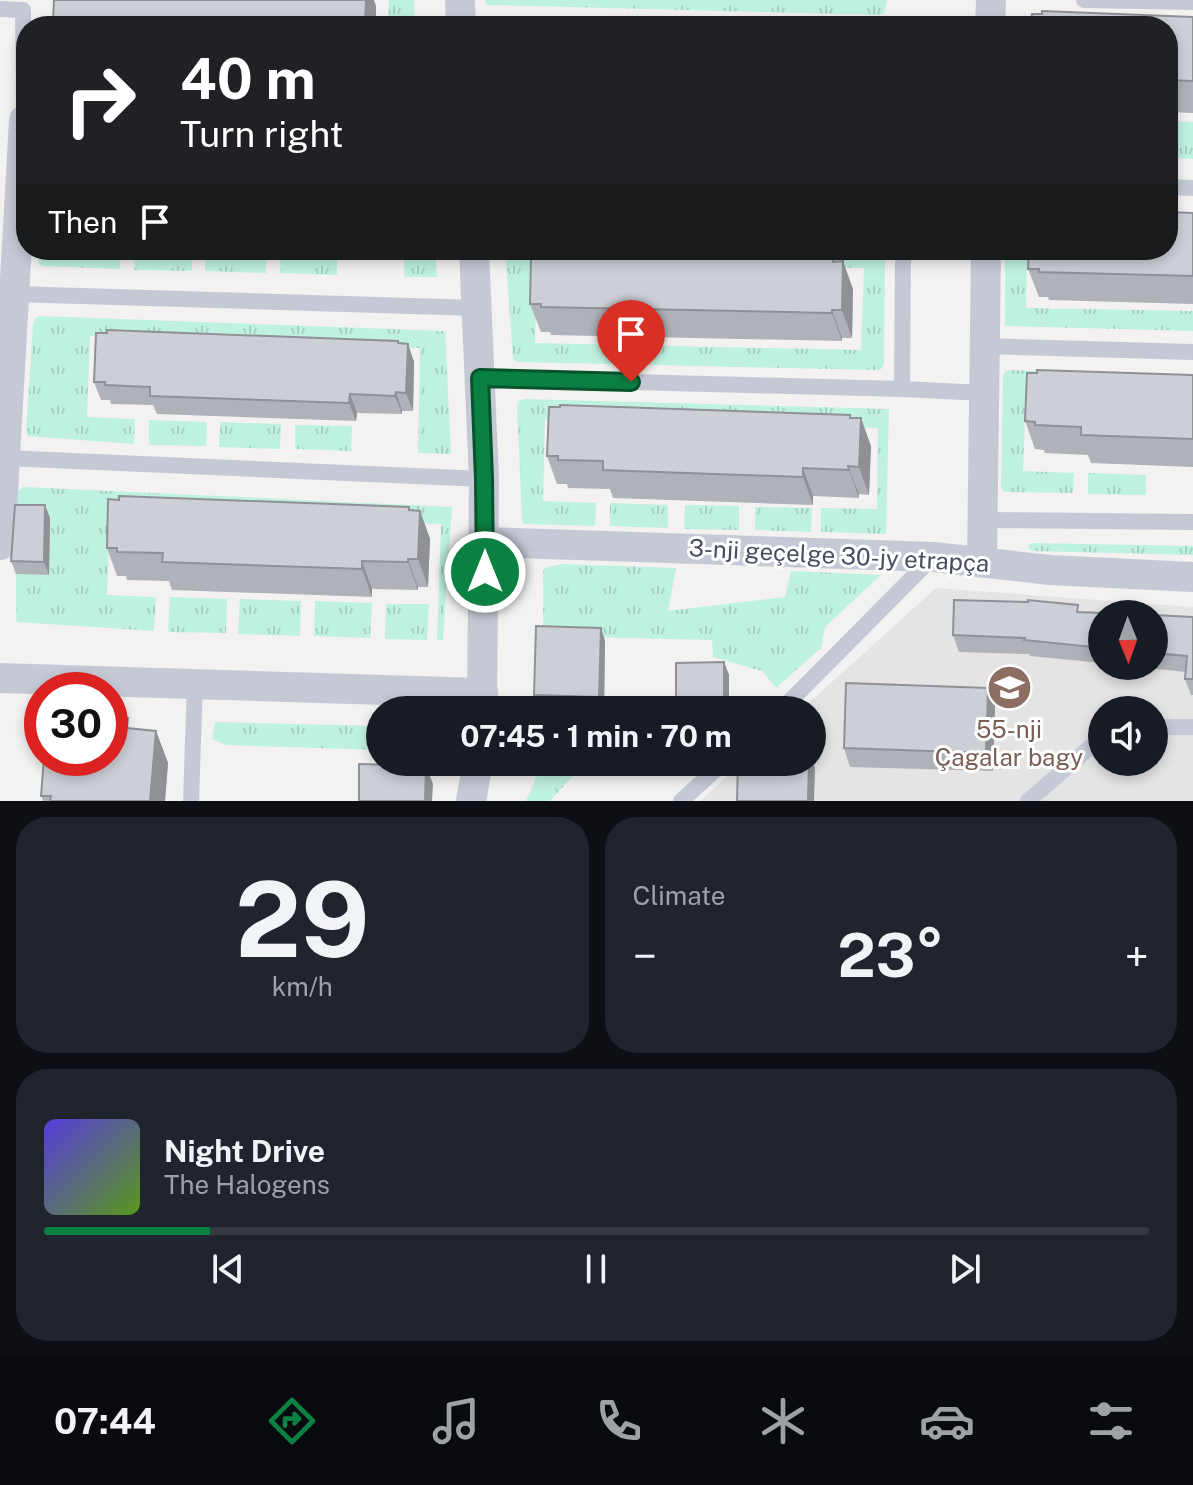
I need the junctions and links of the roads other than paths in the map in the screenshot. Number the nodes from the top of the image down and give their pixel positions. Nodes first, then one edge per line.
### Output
1 (1084, 0) edge
2 (1193, 2) edge
3 (0, 9) edge
4 (23, 16) edge
5 (16, 177) edge
6 (475, 260) edge
7 (903, 260) edge
8 (986, 260) edge
9 (14, 294) junction
10 (477, 308) junction
11 (985, 346) junction
12 (1193, 352) edge
13 (5, 358) edge
14 (480, 378) junction
15 (902, 389) junction
16 (985, 393) junction
17 (5, 458) junction
18 (484, 479) junction
19 (983, 520) junction
20 (1193, 522) edge
21 (485, 542) junction
22 (0, 545) edge
23 (933, 557) junction
24 (982, 562) junction
25 (1193, 577) edge
26 (0, 678) edge
27 (195, 683) junction
28 (402, 696) edge
29 (482, 696) edge
30 (795, 696) edge
31 (1168, 727) edge
32 (1193, 727) edge
33 (1088, 749) edge
34 (475, 776) edge
35 (709, 776) edge
36 (191, 801) edge
37 (471, 801) edge
38 (681, 801) edge
39 (1028, 801) edge

1 - 2 lane
3 - 4 lane
5 - 9 street
6 - 10 street
7 - 15 lane
8 - 11 street
9 - 10 lane
9 - 13 street
10 - 14 street
11 - 12 lane
11 - 16 street
13 - 17 street
14 - 15 lane
14 - 18 street
15 - 16 lane
16 - 19 street
17 - 18 lane
17 - 22 street
18 - 21 street
19 - 20 lane
19 - 24 street
21 - 23 street, 3-nji geçelge 30-jy etrapça
21 - 29 street
23 - 24 street, 3-nji geçelge 30-jy etrapça
23 - 30 lane
24 - 25 street, 3-nji geçelge 30-jy etrapça
26 - 27 street
27 - 28 street
27 - 36 lane
31 - 32 lane
33 - 39 lane
34 - 37 street
35 - 38 lane

